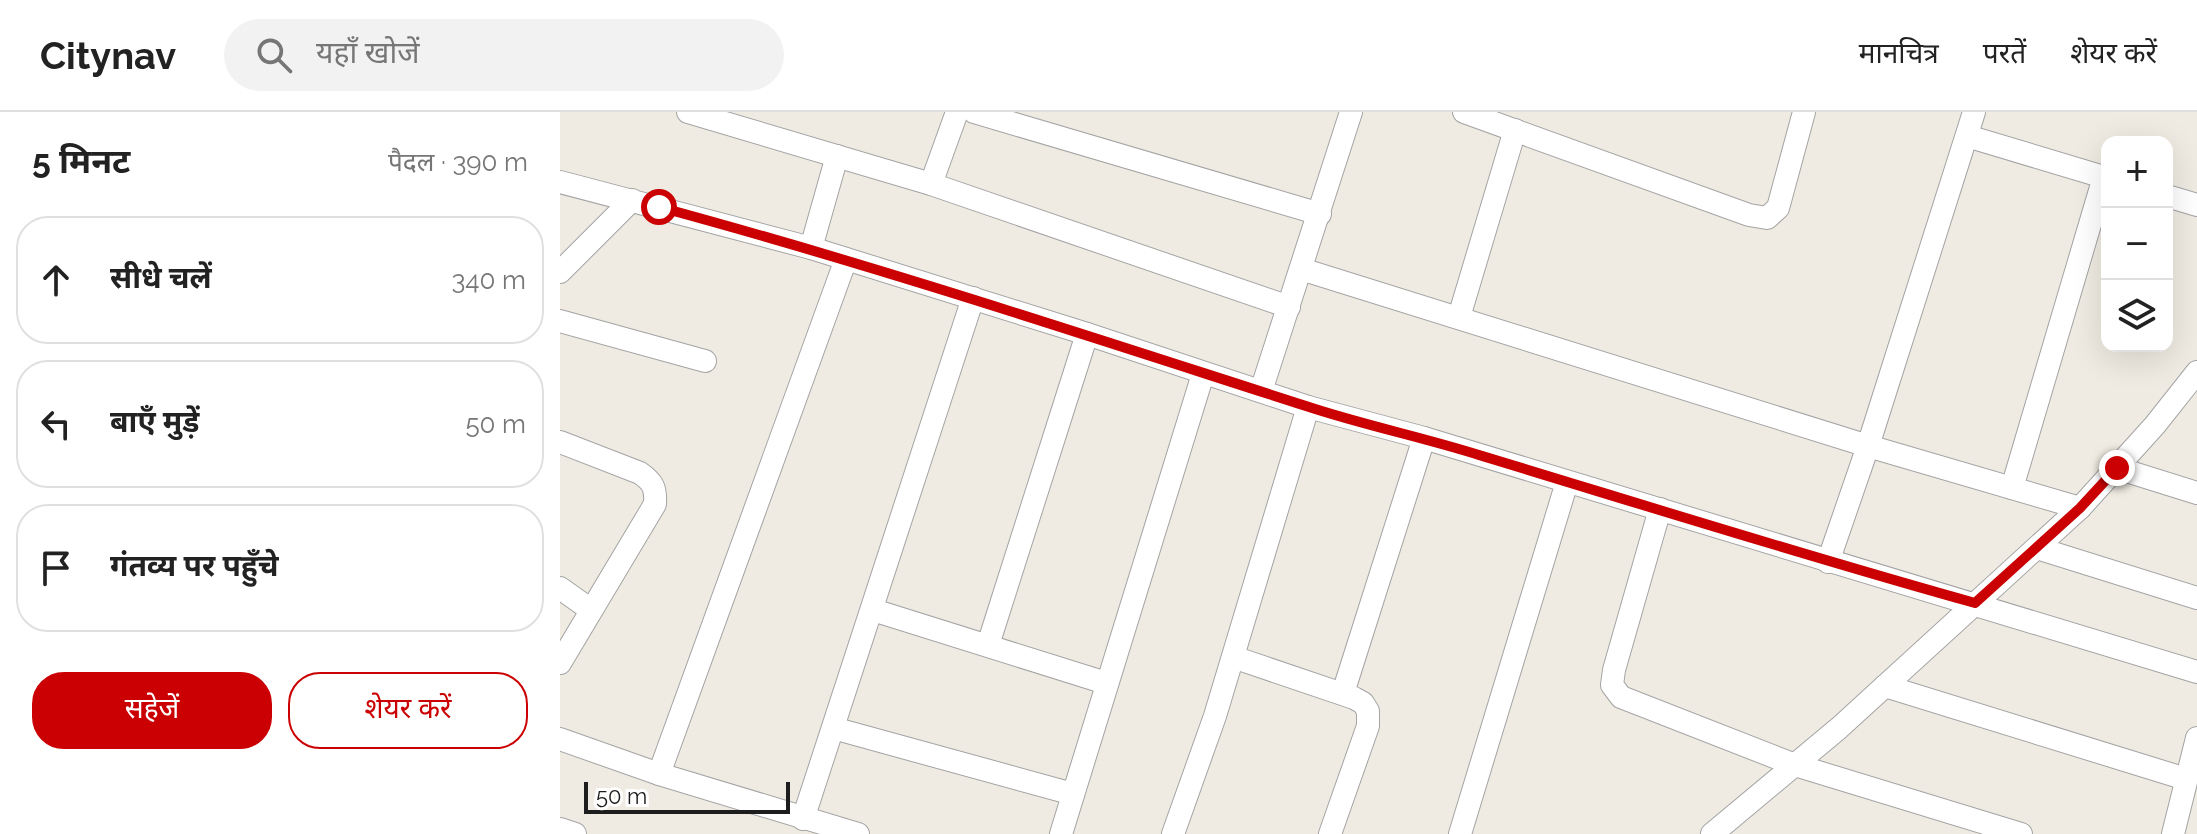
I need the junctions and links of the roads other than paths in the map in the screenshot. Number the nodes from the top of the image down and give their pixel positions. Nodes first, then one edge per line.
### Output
1 (688, 112) edge
2 (957, 112) edge
3 (974, 112) edge
4 (1351, 112) edge
5 (1464, 112) edge
6 (1804, 112) edge
7 (1974, 112) edge
8 (1515, 130) junction
9 (1967, 136) junction
10 (837, 156) junction
11 (2101, 176) edge
12 (560, 182) edge
13 (931, 184) junction
14 (2101, 194) edge
15 (2173, 198) edge
16 (632, 200) junction
17 (2197, 205) edge
18 (1320, 214) junction
19 (811, 248) junction
20 (846, 259) junction
21 (1301, 269) junction
22 (560, 272) edge
23 (973, 298) junction
24 (1289, 307) junction
25 (1459, 317) junction
26 (560, 321) edge
27 (1087, 334) junction
28 (705, 361) dead end
29 (2197, 372) edge
30 (1203, 374) junction
31 (1261, 391) junction
32 (1308, 407) junction
33 (1424, 438) junction
34 (560, 442) edge
35 (1868, 446) junction
36 (2117, 468) junction
37 (1567, 482) junction
38 (2012, 488) junction
39 (2197, 493) edge
40 (2080, 508) junction
41 (1660, 509) junction
42 (2037, 548) junction
43 (1828, 562) junction
44 (560, 588) edge
45 (2197, 598) edge
46 (1975, 603) junction
47 (591, 610) junction
48 (873, 610) junction
49 (988, 645) junction
50 (1233, 657) junction
51 (560, 663) edge
52 (2197, 672) edge
53 (1106, 683) junction
54 (1885, 686) junction
55 (1343, 693) junction
56 (833, 728) junction
57 (2197, 738) edge
58 (560, 739) edge
59 (1795, 765) junction
60 (659, 774) junction
61 (2186, 779) junction
62 (1073, 794) junction
63 (803, 819) junction
64 (560, 829) edge
65 (1714, 833) edge
66 (575, 834) edge
67 (858, 834) edge
68 (1061, 834) edge
69 (1173, 834) edge
70 (1330, 834) edge
71 (1460, 834) edge
72 (2021, 834) edge
73 (2173, 834) edge

1 - 10 street
2 - 13 street
3 - 18 street
4 - 18 street
5 - 8 street
6 - 8 street
7 - 9 street
8 - 25 street
9 - 11 street
9 - 35 street
10 - 13 street
10 - 19 street
12 - 16 street
13 - 24 street
14 - 38 street
15 - 17 street
16 - 19 street
16 - 22 street
18 - 21 street
19 - 20 street
20 - 23 street
20 - 60 street
21 - 24 street
21 - 25 street
23 - 27 street
23 - 48 street
24 - 31 street
25 - 35 street
26 - 28 street
27 - 30 street
27 - 49 street
29 - 36 street
30 - 31 street
30 - 53 street
31 - 32 street
32 - 33 street
32 - 50 street
33 - 37 street
33 - 55 street
34 - 47 street
35 - 38 street
35 - 43 street
36 - 39 street
36 - 40 street
37 - 41 street
37 - 71 street
38 - 40 street
40 - 42 street
41 - 43 street
41 - 59 street
42 - 45 street
42 - 46 street
43 - 46 street
44 - 47 street
46 - 52 street
46 - 54 street
47 - 51 street
48 - 49 street
48 - 56 street
49 - 53 street
50 - 55 street
50 - 69 street
53 - 62 street
54 - 59 street
54 - 61 street
55 - 70 street
56 - 62 street
56 - 63 street
57 - 61 street
58 - 60 street
59 - 65 street
59 - 72 street
60 - 63 street
61 - 73 street
62 - 68 street
63 - 67 street
64 - 66 street

